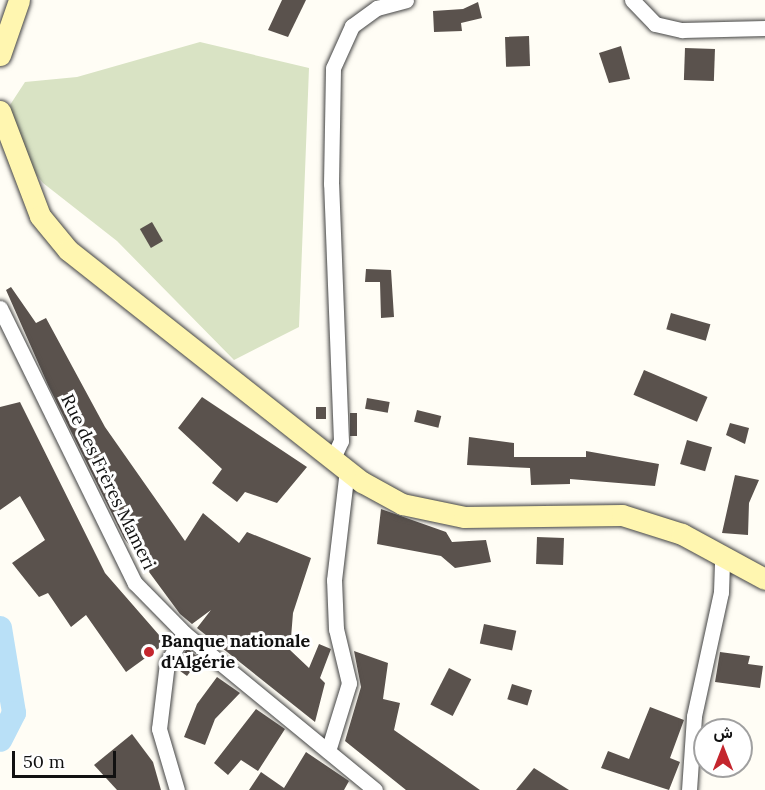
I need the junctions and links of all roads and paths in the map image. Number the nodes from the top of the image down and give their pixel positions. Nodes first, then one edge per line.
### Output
1 (19, 0) edge
2 (406, 0) edge
3 (632, 0) edge
4 (765, 28) edge
5 (0, 55) edge
6 (0, 111) edge
7 (0, 308) edge
8 (339, 465) junction
9 (722, 556) junction
10 (761, 573) edge
11 (184, 633) junction
12 (328, 751) junction
13 (177, 790) edge
14 (375, 790) edge
15 (689, 790) edge

1 - 5 main road
2 - 8 street
3 - 4 street
6 - 8 main road
7 - 11 street, Rue des Frères Mameri
8 - 9 main road
8 - 12 street
9 - 10 main road
9 - 15 street
11 - 12 street, Rue des Frères Mameri
11 - 13 street
12 - 14 street, Rue des Frères Mameri

